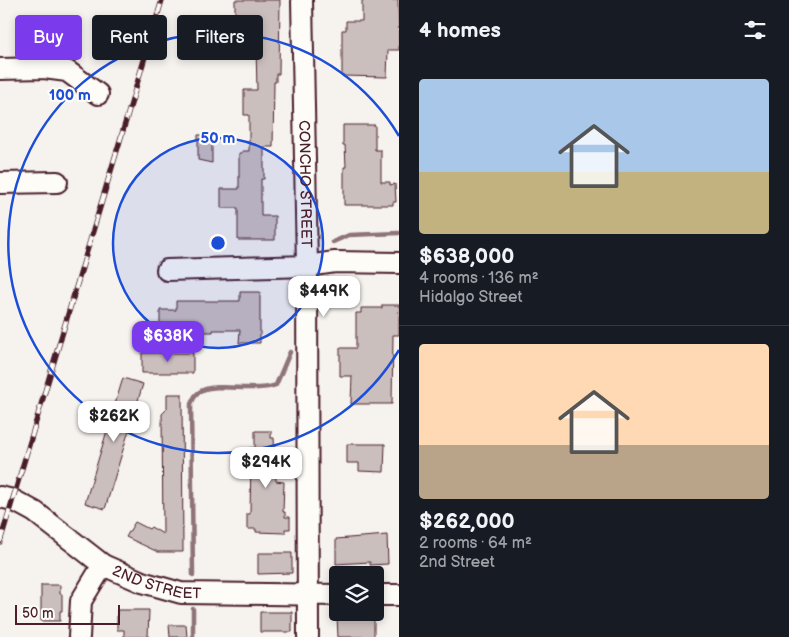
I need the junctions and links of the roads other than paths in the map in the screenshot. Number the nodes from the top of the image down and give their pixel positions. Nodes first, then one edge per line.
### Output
1 (302, 0) edge
2 (0, 69) edge
3 (98, 94) dead end
4 (57, 182) dead end
5 (0, 183) edge
6 (399, 262) edge
7 (307, 266) junction
8 (166, 270) dead end
9 (0, 497) edge
10 (103, 565) junction
11 (308, 595) junction
12 (329, 595) edge
13 (384, 595) edge
14 (399, 595) edge
15 (79, 637) edge
16 (308, 637) edge

1 - 7 street, CONCHO STREET
2 - 3 street
4 - 5 street
6 - 7 street
7 - 8 street
7 - 11 street, CONCHO STREET
9 - 10 street, 2ND STREET
10 - 11 street, 2ND STREET
10 - 15 street
11 - 12 street, 2ND STREET
11 - 16 street, CONCHO STREET
13 - 14 street

